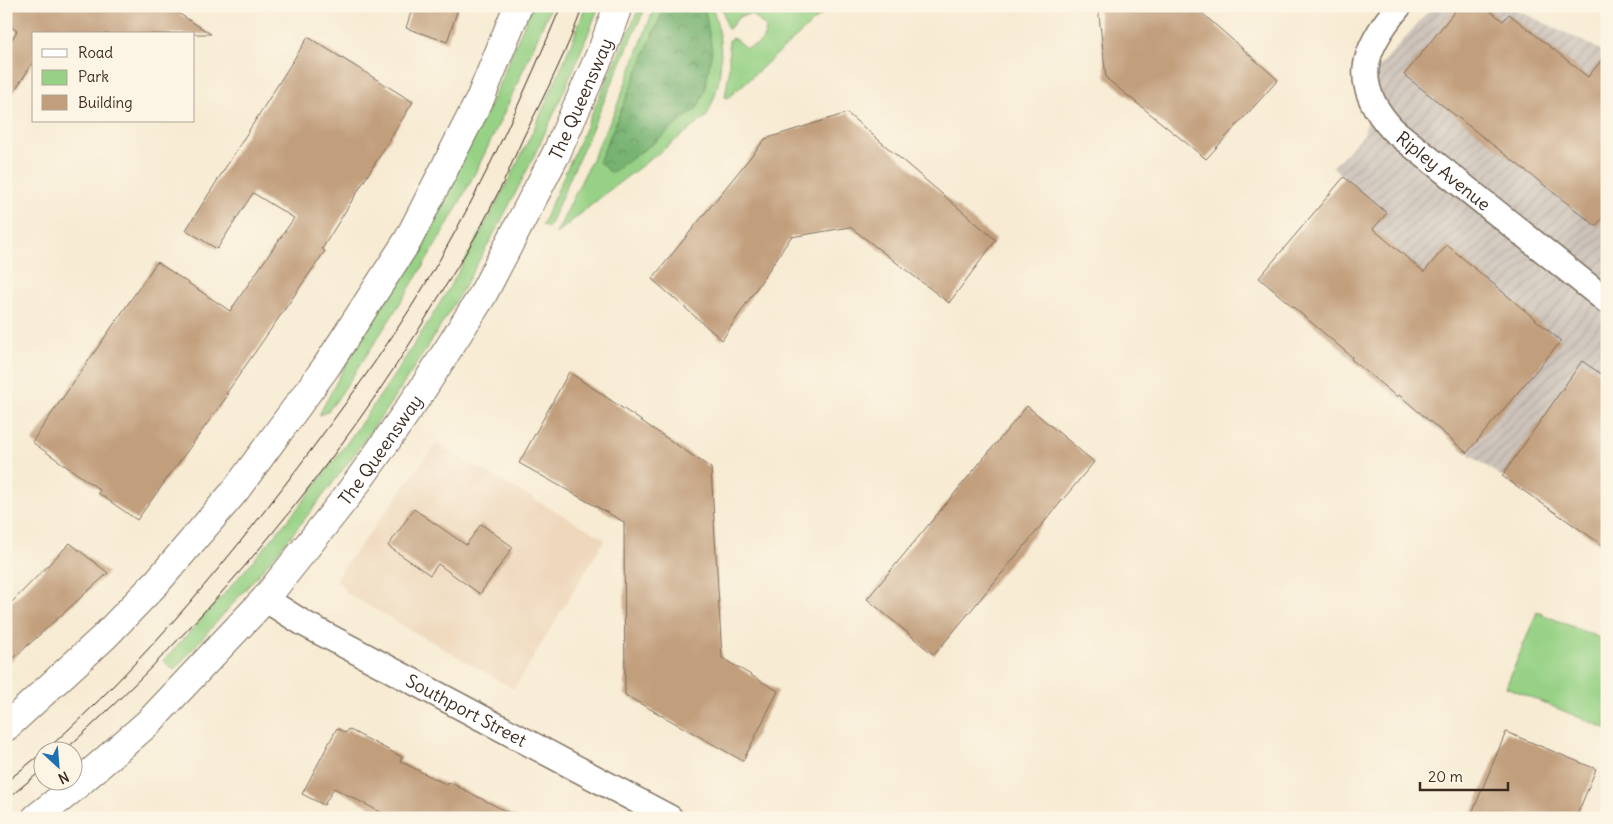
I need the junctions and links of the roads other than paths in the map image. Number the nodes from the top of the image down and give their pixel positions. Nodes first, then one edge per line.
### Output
1 (518, 6) edge
2 (618, 6) edge
3 (1399, 6) edge
4 (1607, 301) edge
5 (265, 599) junction
6 (6, 727) edge
7 (664, 816) edge
8 (36, 818) edge

1 - 6 main road
2 - 5 main road, The Queensway
3 - 4 street, Ripley Avenue
5 - 7 street, Southport Street
5 - 8 main road, The Queensway

